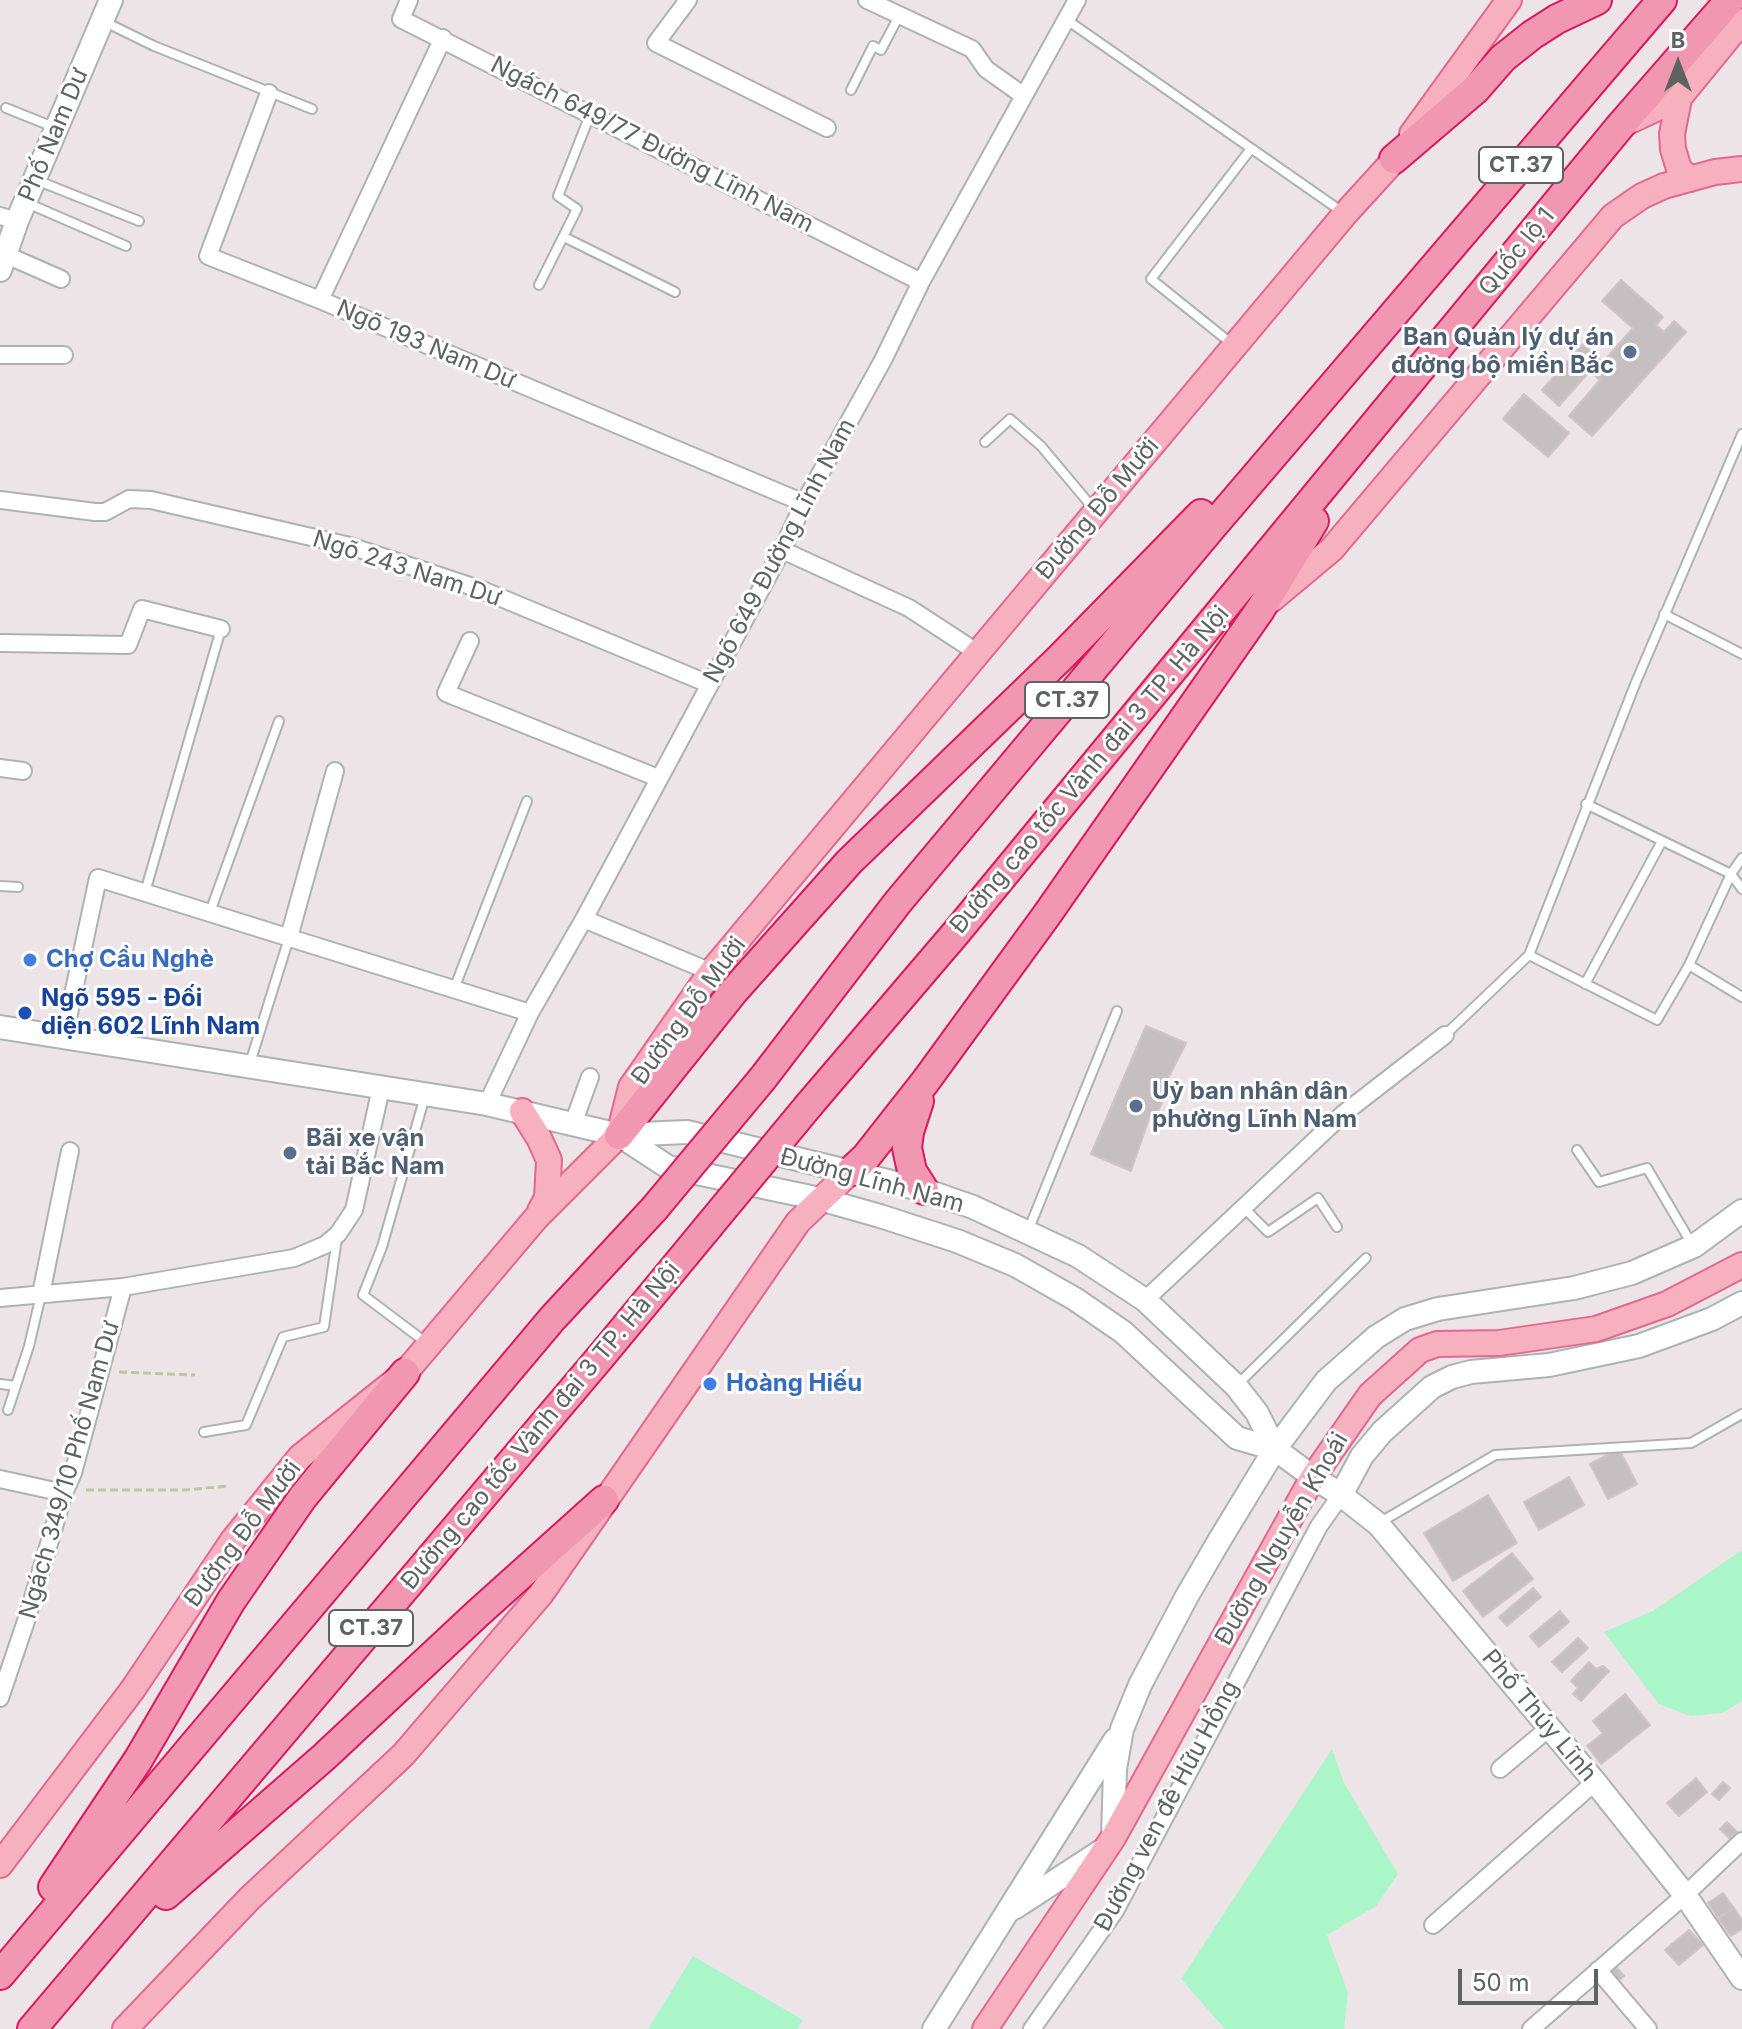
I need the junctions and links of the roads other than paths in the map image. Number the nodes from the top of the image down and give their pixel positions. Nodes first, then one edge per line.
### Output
1 (111, 0) edge
2 (409, 0) edge
3 (688, 0) edge
4 (867, 0) edge
5 (1077, 0) edge
6 (1509, 0) edge
7 (1574, 0) edge
8 (1597, 0) edge
9 (1662, 0) edge
10 (1730, 0) edge
11 (899, 16) junction
12 (1066, 19) junction
13 (102, 21) junction
14 (1742, 21) edge
15 (443, 38) junction
16 (1697, 38) junction
17 (851, 90) dead end
18 (269, 93) junction
19 (1024, 96) junction
20 (1679, 98) junction
21 (6, 108) dead end
22 (312, 109) dead end
23 (591, 115) junction
24 (1621, 125) junction
25 (827, 128) dead end
26 (57, 129) junction
27 (1250, 150) junction
28 (1394, 159) junction
29 (1742, 169) edge
30 (1690, 179) junction
31 (36, 180) junction
32 (14, 213) edge
33 (1345, 214) junction
34 (139, 221) dead end
35 (564, 237) junction
36 (126, 246) dead end
37 (2, 262) edge
38 (61, 279) dead end
39 (921, 282) junction
40 (539, 285) dead end
41 (675, 292) dead end
42 (320, 300) junction
43 (1380, 330) junction
44 (1235, 346) junction
45 (0, 355) edge
46 (64, 355) dead end
47 (1368, 432) junction
48 (1742, 434) edge
49 (985, 442) dead end
50 (0, 500) edge
51 (804, 503) junction
52 (1096, 512) junction
53 (782, 550) junction
54 (1260, 610) junction
55 (1664, 614) junction
56 (221, 629) joint
57 (470, 641) dead end
58 (0, 643) edge
59 (978, 653) junction
60 (1742, 654) edge
61 (709, 684) junction
62 (279, 721) dead end
63 (0, 768) edge
64 (23, 771) dead end
65 (335, 771) dead end
66 (658, 778) junction
67 (527, 801) dead end
68 (1586, 804) junction
69 (1662, 841) junction
70 (1742, 858) edge
71 (1731, 874) junction
72 (0, 886) edge
73 (18, 887) dead end
74 (1742, 889) edge
75 (145, 892) junction
76 (210, 912) junction
77 (584, 919) junction
78 (289, 937) junction
79 (1529, 955) junction
80 (1689, 965) junction
81 (711, 972) junction
82 (1585, 984) junction
83 (454, 990) junction
84 (1742, 997) edge
85 (1117, 1011) dead end
86 (530, 1013) junction
87 (0, 1027) edge
88 (1445, 1035) joint
89 (64, 1037) junction
90 (249, 1068) junction
91 (590, 1077) dead end
92 (925, 1082) junction
93 (381, 1088) junction
94 (425, 1096) junction
95 (487, 1104) junction
96 (522, 1111) junction
97 (573, 1124) junction
98 (619, 1135) junction
99 (1577, 1150) dead end
100 (70, 1151) dead end
101 (851, 1171) junction
102 (924, 1190) junction
103 (820, 1199) junction
104 (1242, 1206) junction
105 (1742, 1211) edge
106 (536, 1218) junction
107 (1337, 1227) dead end
108 (1028, 1232) junction
109 (338, 1234) junction
110 (1694, 1246) junction
111 (1366, 1258) dead end
112 (1742, 1265) edge
113 (123, 1287) junction
114 (41, 1294) junction
115 (0, 1298) edge
116 (1145, 1300) junction
117 (1742, 1303) edge
118 (429, 1345) junction
119 (405, 1373) junction
120 (0, 1384) edge
121 (16, 1386) junction
122 (1236, 1386) junction
123 (8, 1410) dead end
124 (1742, 1414) edge
125 (204, 1432) dead end
126 (1275, 1449) junction
127 (1313, 1477) junction
128 (0, 1479) edge
129 (66, 1489) junction
130 (1341, 1495) junction
131 (604, 1500) junction
132 (1378, 1524) junction
133 (0, 1698) edge
134 (1549, 1728) junction
135 (1122, 1729) junction
136 (1500, 1769) dead end
137 (1595, 1782) junction
138 (1742, 1841) edge
139 (1110, 1842) junction
140 (0, 1865) edge
141 (1685, 1895) junction
142 (1006, 1913) junction
143 (1433, 1925) dead end
144 (0, 1961) edge
145 (1598, 1970) junction
146 (0, 1975) edge
147 (1742, 1978) edge
148 (73, 1984) junction
149 (32, 2029) edge
150 (125, 2029) edge
151 (934, 2029) edge
152 (985, 2029) edge
153 (1032, 2029) edge
154 (1531, 2029) edge
155 (1648, 2029) edge

1 - 13 street, Phố Nam Dư
2 - 15 street, Ngách 649/77 Đường Lĩnh Nam
3 - 25 street
4 - 11 street
5 - 12 street, Ngõ 649 Đường Lĩnh Nam
6 - 28 main road
7 - 28 main road
8 - 28 highway
9 - 43 highway, CT.37
10 - 16 highway, Quốc lộ 1 / CT.37
11 - 17 lane
11 - 19 street
12 - 19 street, Ngõ 649 Đường Lĩnh Nam
12 - 27 lane
13 - 18 lane
13 - 26 street, Phố Nam Dư
14 - 20 main road
15 - 23 street, Ngách 649/77 Đường Lĩnh Nam
15 - 42 street
16 - 20 main road
16 - 24 highway, Quốc lộ 1 / CT.37
18 - 22 lane
18 - 42 street, Ngõ 193 Nam Dư
19 - 39 street, Ngõ 649 Đường Lĩnh Nam
20 - 24 main road
20 - 30 main road
21 - 26 lane
23 - 35 lane
23 - 39 street, Ngách 649/77 Đường Lĩnh Nam
24 - 47 highway, Quốc lộ 1 / CT.37
26 - 31 street, Phố Nam Dư
27 - 33 lane
27 - 44 lane
28 - 33 main road, Đường Đỗ Mười
29 - 30 main road
30 - 54 main road
31 - 32 street, Phố Nam Dư
31 - 34 lane
32 - 36 lane
32 - 37 street, Phố Nam Dư
33 - 44 main road, Đường Đỗ Mười
35 - 40 lane
35 - 41 lane
37 - 38 street
39 - 51 street, Ngõ 649 Đường Lĩnh Nam
42 - 51 street, Ngõ 193 Nam Dư
43 - 98 highway
43 - 146 highway, CT.37, bridge
44 - 52 main road, Đường Đỗ Mười
45 - 46 street
47 - 54 highway
47 - 148 highway, Đường cao tốc Vành đai 3 TP. Hà Nội / CT.37, bridge
48 - 55 lane
49 - 52 lane
50 - 61 street, Ngõ 243 Nam Dư
51 - 53 street, Ngõ 649 Đường Lĩnh Nam
52 - 59 main road, Đường Đỗ Mười
53 - 59 street
53 - 61 street, Ngõ 649 Đường Lĩnh Nam
54 - 92 highway
55 - 60 lane
55 - 68 lane
56 - 58 street
56 - 75 lane
57 - 66 street
59 - 81 main road, Đường Đỗ Mười
61 - 66 street, Ngõ 649 Đường Lĩnh Nam
62 - 76 lane
63 - 64 street
65 - 78 street
66 - 77 street, Ngõ 649 Đường Lĩnh Nam
67 - 83 lane
68 - 69 lane
68 - 79 lane
69 - 71 lane
69 - 82 lane
70 - 71 lane
71 - 74 lane
71 - 80 lane
72 - 73 lane
75 - 76 street
75 - 89 street
76 - 78 street
77 - 81 street
77 - 86 street, Ngõ 649 Đường Lĩnh Nam
78 - 83 street
78 - 90 lane
79 - 82 lane
79 - 88 lane
80 - 82 lane
80 - 84 lane
81 - 98 main road, Đường Đỗ Mười
83 - 86 street
85 - 108 lane
86 - 95 street, Ngõ 649 Đường Lĩnh Nam
87 - 89 street, Đường Lĩnh Nam
88 - 104 street
89 - 90 street, Đường Lĩnh Nam
90 - 93 street, Đường Lĩnh Nam
91 - 97 street
92 - 101 highway
92 - 102 highway
93 - 94 street, Đường Lĩnh Nam
93 - 109 street
94 - 95 street, Đường Lĩnh Nam
94 - 118 lane
95 - 96 street, Đường Lĩnh Nam
96 - 97 street, Đường Lĩnh Nam
96 - 106 main road
97 - 98 street, Đường Lĩnh Nam
98 - 101 street, Đường Lĩnh Nam
98 - 103 street, Đường Lĩnh Nam
98 - 106 main road, Đường Đỗ Mười
99 - 110 lane
100 - 114 street
101 - 102 street, Đường Lĩnh Nam
101 - 103 main road
102 - 108 street, Đường Lĩnh Nam
103 - 126 street, Đường Lĩnh Nam
103 - 131 main road
104 - 107 lane
104 - 116 street
105 - 110 street, Đường Nguyễn Khoái
106 - 118 main road, Đường Đỗ Mười
108 - 116 street, Đường Lĩnh Nam
109 - 113 street
109 - 125 lane
110 - 126 street, Đường Nguyễn Khoái
111 - 122 lane
112 - 127 main road, Đường Nguyễn Khoái
113 - 114 street
113 - 129 street, Ngách 349/10 Phố Nam Dư
114 - 115 street
114 - 121 lane
116 - 122 street, Đường Lĩnh Nam
117 - 130 street
118 - 119 main road, Đường Đỗ Mười
119 - 140 main road, Đường Đỗ Mười
119 - 144 highway
120 - 121 lane
121 - 123 lane
122 - 126 street, Đường Lĩnh Nam
124 - 132 lane
126 - 127 street, Đường Lĩnh Nam
126 - 135 street, Đường Nguyễn Khoái
127 - 130 street, Phố Thúy Lĩnh
127 - 139 main road, Đường Nguyễn Khoái
128 - 129 street
129 - 133 street, Ngách 349/10 Phố Nam Dư
130 - 132 street, Phố Thúy Lĩnh
130 - 153 street, Đường ven đê Hữu Hồng
131 - 148 highway
131 - 150 main road
132 - 134 street, Phố Thúy Lĩnh
134 - 136 street
134 - 137 street, Phố Thúy Lĩnh
135 - 139 street
135 - 142 street
137 - 141 street, Phố Thúy Lĩnh
137 - 143 street
138 - 141 street
139 - 142 street
139 - 152 main road, Đường Nguyễn Khoái
141 - 145 street
141 - 147 street, Phố Thúy Lĩnh
142 - 151 street
145 - 154 street
145 - 155 street
148 - 149 highway, Đường cao tốc Vành đai 3 TP. Hà Nội / CT.37

